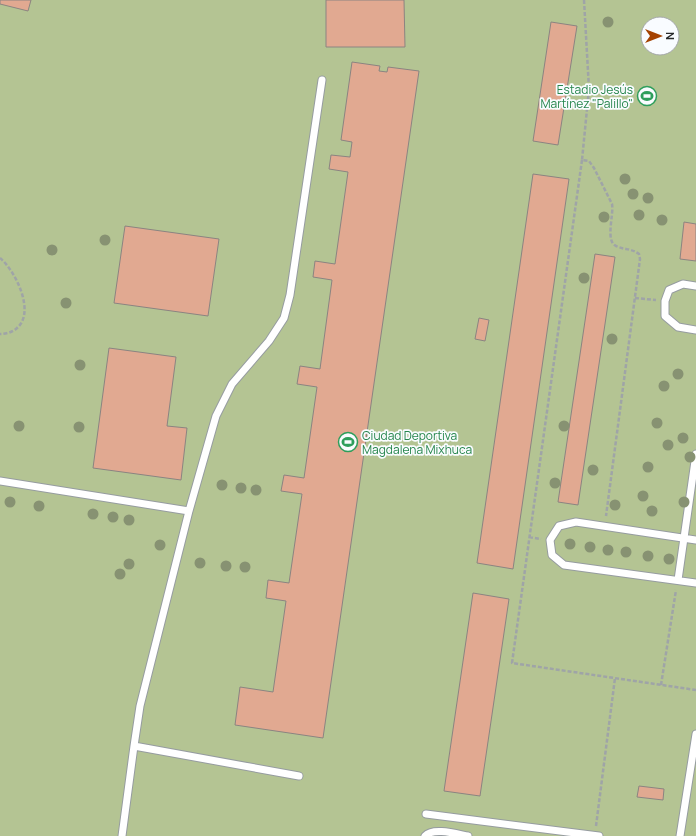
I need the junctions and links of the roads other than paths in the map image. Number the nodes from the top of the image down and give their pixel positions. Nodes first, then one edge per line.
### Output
1 (322, 80) dead end
2 (696, 286) edge
3 (696, 330) edge
4 (696, 454) edge
5 (0, 481) edge
6 (189, 511) junction
7 (684, 538) junction
8 (696, 540) edge
9 (678, 580) junction
10 (696, 582) edge
11 (696, 734) edge
12 (134, 746) junction
13 (299, 776) dead end
14 (426, 814) dead end
15 (122, 836) edge
16 (425, 836) edge
17 (468, 836) edge
18 (595, 836) edge
19 (599, 836) edge
20 (680, 836) edge

1 - 6 lane
2 - 3 lane
4 - 7 lane
5 - 6 lane
6 - 12 lane
7 - 8 lane
7 - 9 lane
7 - 9 lane
9 - 10 lane
11 - 20 lane
12 - 13 lane
12 - 15 lane
14 - 18 lane
16 - 17 lane
18 - 19 lane

